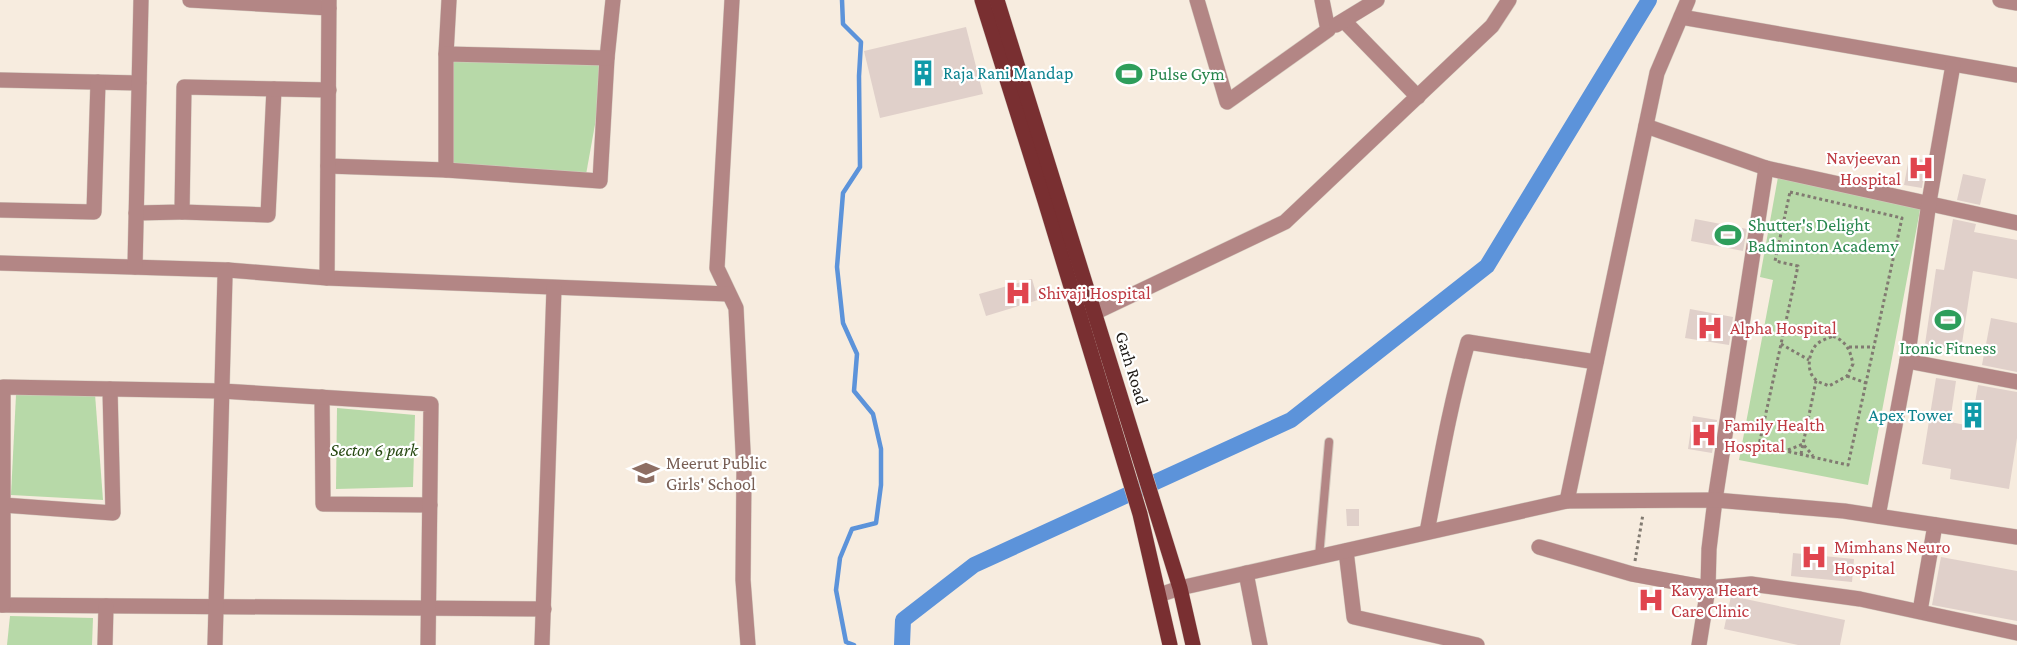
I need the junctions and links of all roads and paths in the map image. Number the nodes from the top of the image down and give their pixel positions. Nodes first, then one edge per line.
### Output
1 (141, 0) edge
2 (190, 0) edge
3 (449, 0) edge
4 (613, 0) edge
5 (732, 0) edge
6 (982, 0) edge
7 (997, 0) edge
8 (1197, 0) edge
9 (1323, 0) edge
10 (1377, 0) edge
11 (1509, 0) edge
12 (1688, 0) edge
13 (2000, 0) edge
14 (2017, 3) edge
15 (329, 4) edge
16 (1681, 17) junction
17 (1344, 21) junction
18 (1328, 30) junction
19 (446, 54) junction
20 (607, 58) junction
21 (1953, 65) junction
22 (2017, 75) edge
23 (0, 80) edge
24 (98, 82) junction
25 (139, 83) junction
26 (274, 89) junction
27 (328, 90) junction
28 (1418, 97) junction
29 (1646, 126) junction
30 (328, 166) junction
31 (1766, 168) junction
32 (446, 171) junction
33 (1052, 199) junction
34 (1929, 202) junction
35 (0, 210) edge
36 (182, 212) junction
37 (136, 213) junction
38 (2017, 223) edge
39 (0, 263) edge
40 (135, 267) junction
41 (228, 270) junction
42 (327, 278) junction
43 (554, 288) junction
44 (728, 294) junction
45 (1094, 314) junction
46 (1781, 344) junction
47 (1849, 347) junction
48 (1874, 347) junction
49 (1809, 360) junction
50 (1907, 361) junction
51 (1596, 362) junction
52 (1847, 375) junction
53 (1816, 381) junction
54 (2017, 382) edge
55 (1866, 383) junction
56 (110, 389) junction
57 (222, 392) junction
58 (322, 397) junction
59 (1329, 442) dead end
60 (1803, 444) junction
61 (1786, 451) junction
62 (1801, 454) junction
63 (1814, 457) junction
64 (1715, 500) junction
65 (1566, 501) junction
66 (3, 505) junction
67 (430, 505) junction
68 (1644, 510) dead end
69 (1878, 516) junction
70 (1935, 525) junction
71 (1427, 532) junction
72 (2017, 537) edge
73 (1539, 547) dead end
74 (1346, 550) junction
75 (1319, 556) junction
76 (1246, 573) junction
77 (1632, 574) junction
78 (1180, 588) junction
79 (1708, 588) junction
80 (1159, 595) junction
81 (2, 605) edge
82 (106, 606) junction
83 (216, 607) junction
84 (429, 609) junction
85 (544, 609) junction
86 (1920, 611) junction
87 (2017, 633) edge
88 (105, 645) edge
89 (215, 645) edge
90 (428, 645) edge
91 (542, 645) edge
92 (748, 645) edge
93 (1170, 645) edge
94 (1193, 645) edge
95 (1260, 645) edge
96 (1477, 645) edge
97 (1699, 645) edge

1 - 25 street
2 - 15 street
3 - 19 street
4 - 20 street
5 - 44 street
6 - 33 main road, Garh Road
7 - 33 main road, Garh Road
8 - 18 street
9 - 18 street
10 - 17 street
11 - 28 street
12 - 16 street
13 - 14 street
15 - 27 street
16 - 21 street
16 - 29 street
17 - 18 street
17 - 28 street
19 - 20 street
19 - 32 street
20 - 32 street
21 - 22 street
21 - 34 street
23 - 24 street
24 - 25 street
24 - 35 street
25 - 37 street
26 - 27 street
26 - 36 street
26 - 36 street
27 - 30 street
28 - 45 street
29 - 31 street
29 - 51 street
30 - 32 street
30 - 42 street
31 - 34 street
31 - 64 street
33 - 45 main road, Garh Road
33 - 80 main road, Garh Road
34 - 38 street
34 - 50 street
36 - 37 street
37 - 40 street
39 - 40 street
40 - 41 street
41 - 42 street
41 - 57 street
42 - 43 street
43 - 44 street
43 - 85 street
44 - 92 street
45 - 78 main road, Garh Road
46 - 48 path
46 - 49 path
46 - 61 path
47 - 48 path
47 - 49 path
47 - 52 path
48 - 55 path
49 - 53 path
50 - 54 street
50 - 69 street
51 - 65 street
51 - 71 street
52 - 53 path
52 - 55 path
53 - 60 path
55 - 63 path
56 - 57 street
56 - 66 street
56 - 66 street
57 - 58 street
57 - 83 street
58 - 67 street
58 - 67 street
59 - 75 lane
60 - 61 path
60 - 62 path
60 - 63 path
61 - 62 path
62 - 63 path
64 - 65 street
64 - 69 street
64 - 79 street
65 - 71 street
66 - 81 street
67 - 84 street
68 - 77 path
69 - 70 street
70 - 72 street
70 - 86 street
71 - 74 street
73 - 77 street
74 - 75 street
74 - 96 street
75 - 76 street
76 - 78 street
76 - 95 street
77 - 79 street
78 - 80 street
78 - 94 main road, Garh Road
79 - 86 street
79 - 97 street
80 - 93 main road, Garh Road
81 - 82 street
82 - 83 street
82 - 88 street
83 - 84 street
83 - 89 street
84 - 85 street
84 - 90 street
85 - 91 street
86 - 87 street

